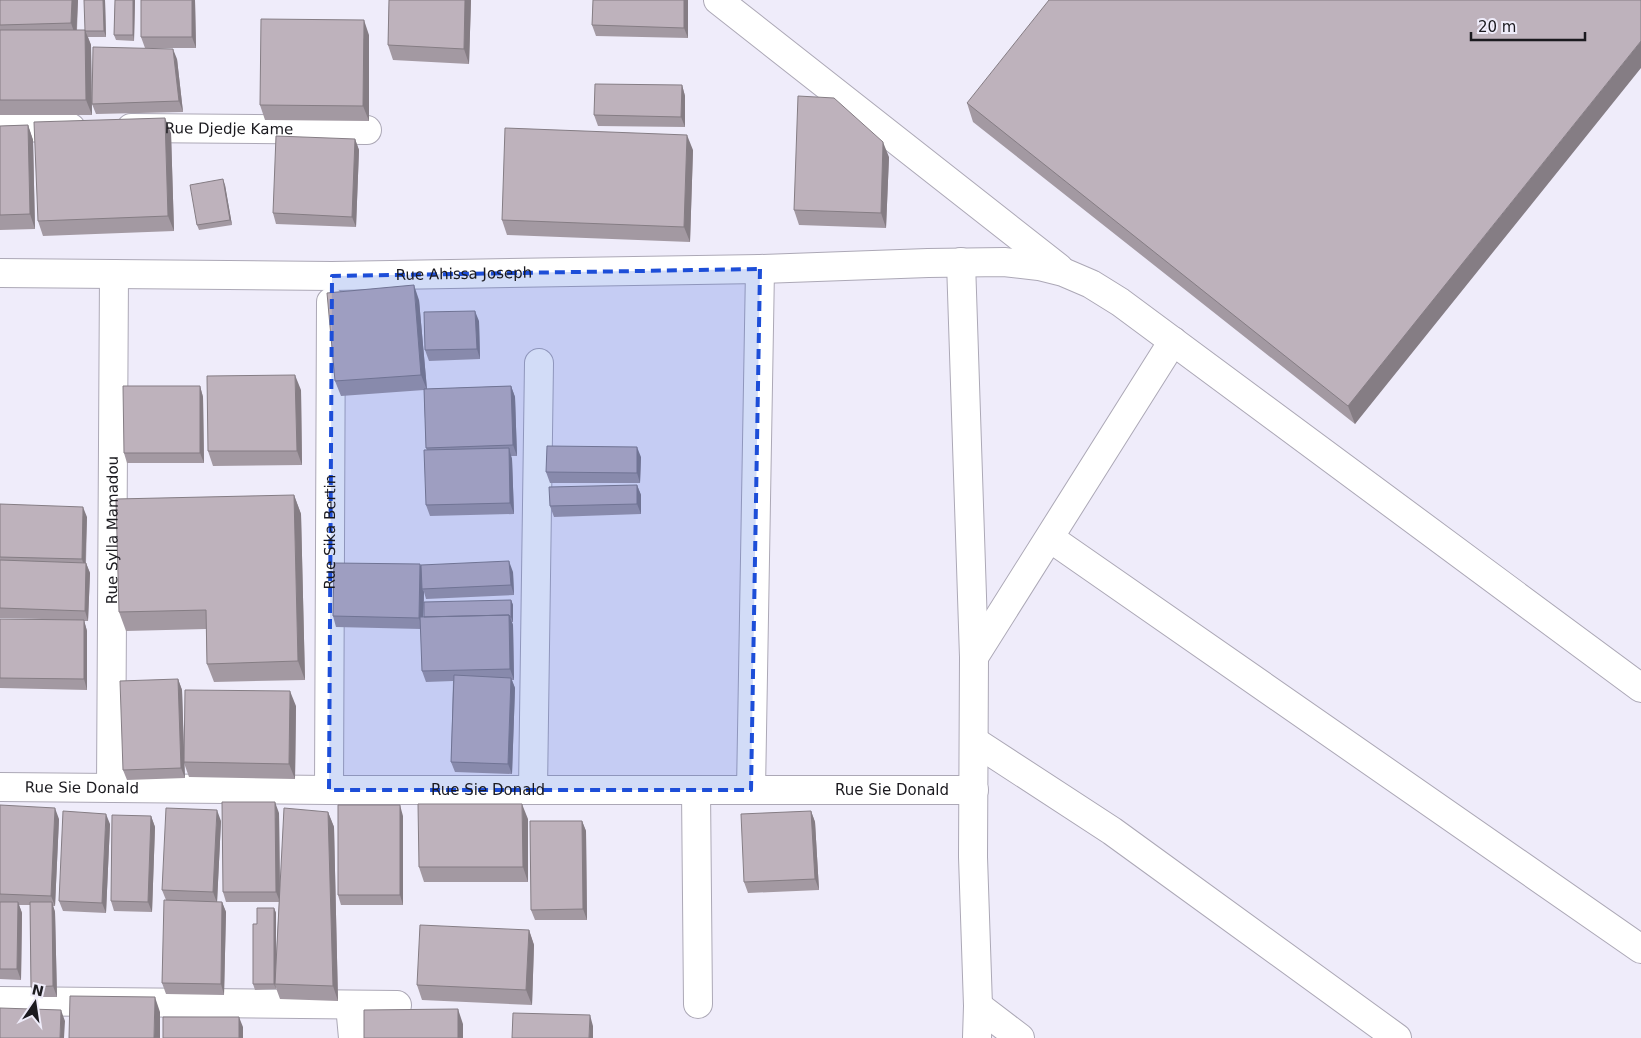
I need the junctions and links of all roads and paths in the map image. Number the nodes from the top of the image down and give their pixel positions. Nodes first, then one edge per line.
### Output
1 (718, 0) edge
2 (0, 128) edge
3 (367, 130) dead end
4 (961, 262) junction
5 (760, 269) junction
6 (1063, 272) junction
7 (0, 273) edge
8 (114, 274) junction
9 (332, 276) junction
10 (1173, 341) junction
11 (539, 363) dead end
12 (1050, 538) junction
13 (974, 657) junction
14 (1641, 688) edge
15 (974, 741) junction
16 (0, 787) edge
17 (110, 788) junction
18 (329, 790) junction
19 (533, 790) junction
20 (696, 790) junction
21 (751, 790) junction
22 (974, 790) junction
23 (1641, 949) edge
24 (0, 1001) edge
25 (350, 1004) junction
26 (698, 1004) dead end
27 (397, 1005) dead end
28 (978, 1006) junction
29 (352, 1038) edge
30 (977, 1038) edge
31 (1020, 1038) edge
32 (1397, 1038) edge

1 - 6 street
2 - 3 street, Rue Djedje Kame
4 - 5 street, Rue Ahissa Joseph
4 - 6 street, Rue Ahissa Joseph
4 - 13 street
5 - 9 street, Rue Ahissa Joseph
5 - 21 street
6 - 10 street
7 - 8 street, Rue Ahissa Joseph
8 - 9 street, Rue Ahissa Joseph
8 - 17 street, Rue Sylla Mamadou
9 - 18 street, Rue Sika Bertin
10 - 12 street
10 - 14 street
11 - 19 street
12 - 13 street
12 - 23 street
13 - 15 street
15 - 22 street
15 - 32 street
16 - 17 street, Rue Sie Donald
17 - 18 street, Rue Sie Donald
18 - 19 street, Rue Sie Donald
19 - 20 street, Rue Sie Donald
20 - 21 street, Rue Sie Donald
20 - 26 street
21 - 22 street, Rue Sie Donald
22 - 28 street
24 - 25 street
25 - 27 street
25 - 29 street
28 - 30 street
28 - 31 street

